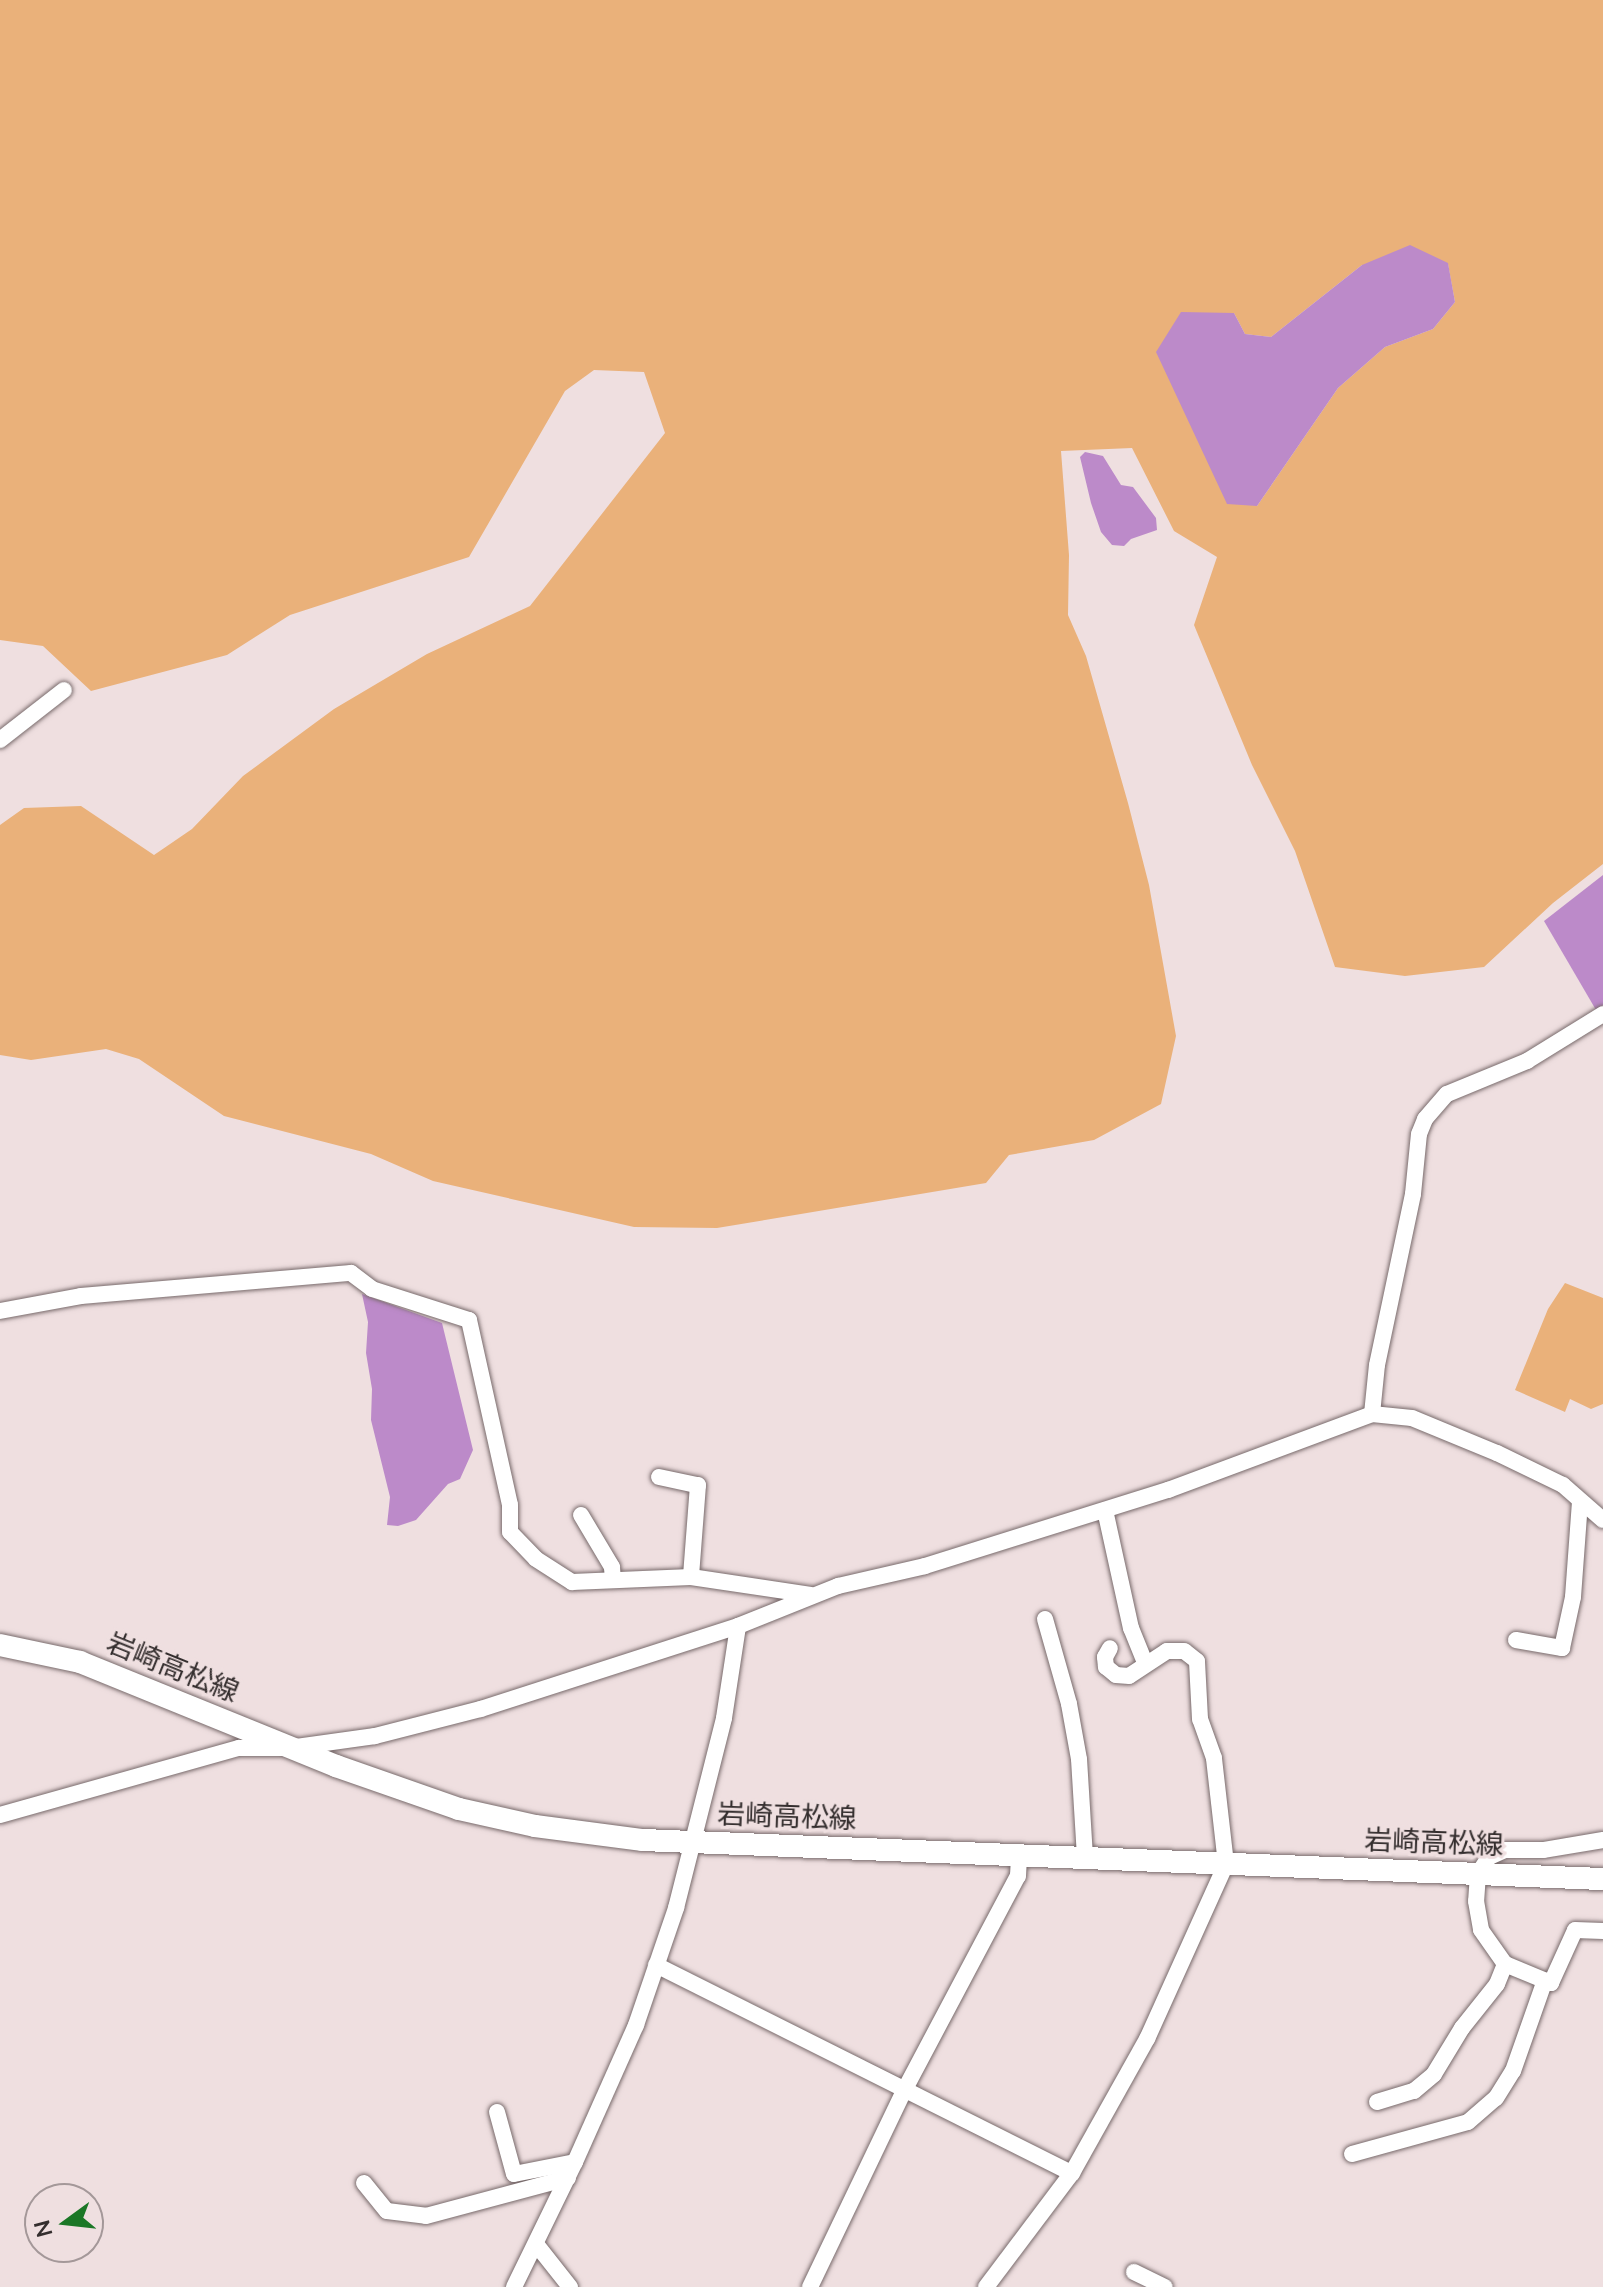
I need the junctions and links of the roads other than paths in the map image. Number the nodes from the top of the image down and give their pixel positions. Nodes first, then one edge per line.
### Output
1 (64, 690) dead end
2 (0, 740) edge
3 (1603, 1014) edge
4 (0, 1311) edge
5 (1372, 1414) junction
6 (659, 1477) dead end
7 (1580, 1502) junction
8 (1105, 1510) junction
9 (581, 1515) dead end
10 (1603, 1520) edge
11 (691, 1577) junction
12 (613, 1580) junction
13 (812, 1596) junction
14 (1045, 1619) dead end
15 (738, 1626) junction
16 (1516, 1640) dead end
17 (0, 1645) edge
18 (1110, 1648) dead end
19 (1145, 1662) junction
20 (289, 1748) junction
21 (0, 1815) edge
22 (1603, 1840) edge
23 (692, 1842) junction
24 (1019, 1855) junction
25 (1085, 1858) junction
26 (1226, 1864) junction
27 (1478, 1874) junction
28 (1603, 1879) edge
29 (1603, 1931) edge
30 (1505, 1964) junction
31 (656, 1965) junction
32 (1545, 1980) junction
33 (905, 2089) junction
34 (1377, 2102) dead end
35 (497, 2112) dead end
36 (1352, 2154) dead end
37 (572, 2170) junction
38 (1072, 2173) junction
39 (364, 2183) dead end
40 (536, 2244) junction
41 (1134, 2272) dead end
42 (514, 2287) edge
43 (570, 2287) edge
44 (810, 2287) edge
45 (986, 2287) edge
46 (1165, 2287) edge

1 - 2 street
3 - 5 street
4 - 12 street
5 - 7 street
5 - 8 street
6 - 11 street
7 - 10 street
7 - 16 street
8 - 13 street
8 - 19 street
9 - 12 street
11 - 12 street
11 - 13 street
13 - 15 street
14 - 25 street
15 - 20 street
15 - 23 street
17 - 20 main road, 岩崎高松線
18 - 19 street
19 - 26 street
20 - 21 street
20 - 23 main road, 岩崎高松線
22 - 27 street
23 - 24 main road, 岩崎高松線
23 - 31 street
24 - 25 main road, 岩崎高松線
24 - 33 street
25 - 26 main road, 岩崎高松線
26 - 27 main road, 岩崎高松線
26 - 38 street
27 - 28 main road, 岩崎高松線
27 - 30 street
29 - 32 street
30 - 32 street
30 - 34 street
31 - 33 street
31 - 37 street
32 - 36 street
33 - 38 street
33 - 44 street
35 - 37 street
37 - 39 street
37 - 40 street
38 - 45 street
40 - 42 street
40 - 43 street
41 - 46 street

